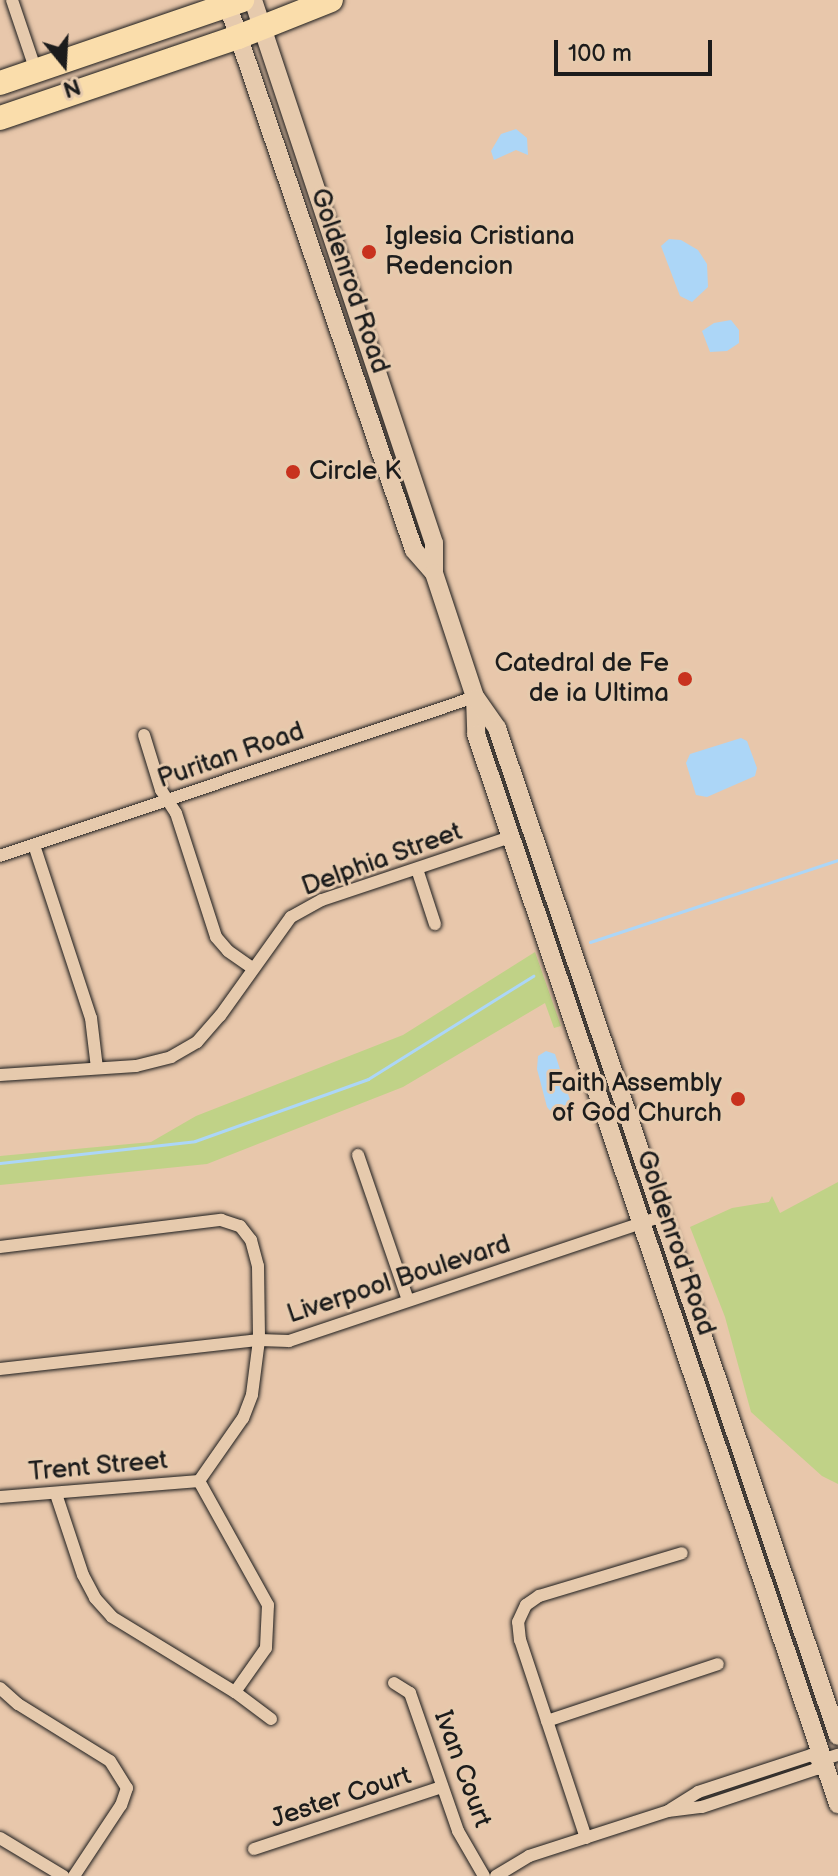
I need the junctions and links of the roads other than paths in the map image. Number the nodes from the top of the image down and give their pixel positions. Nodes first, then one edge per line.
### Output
1 (12, 0) edge
2 (253, 0) edge
3 (331, 0) edge
4 (232, 2) edge
5 (262, 27) junction
6 (238, 37) junction
7 (36, 71) junction
8 (0, 83) edge
9 (0, 118) edge
10 (373, 361) junction
11 (351, 369) junction
12 (434, 573) junction
13 (475, 697) junction
14 (144, 735) dead end
15 (168, 800) junction
16 (510, 837) junction
17 (34, 845) junction
18 (0, 856) edge
19 (417, 869) junction
20 (435, 924) dead end
21 (252, 968) junction
22 (560, 983) junction
23 (598, 1027) junction
24 (97, 1068) junction
25 (0, 1075) edge
26 (358, 1155) dead end
27 (662, 1216) junction
28 (640, 1223) junction
29 (0, 1247) edge
30 (408, 1300) junction
31 (259, 1340) junction
32 (0, 1369) edge
33 (199, 1481) junction
34 (56, 1494) junction
35 (0, 1497) edge
36 (682, 1553) dead end
37 (718, 1664) dead end
38 (394, 1683) dead end
39 (0, 1688) edge
40 (235, 1692) junction
41 (271, 1719) dead end
42 (547, 1721) junction
43 (838, 1736) edge
44 (827, 1759) edge
45 (442, 1787) junction
46 (838, 1804) edge
47 (0, 1838) edge
48 (586, 1838) junction
49 (254, 1849) dead end
50 (63, 1876) edge
51 (74, 1876) edge
52 (484, 1876) edge
53 (496, 1876) edge

1 - 7 street
2 - 5 main road, Goldenrod Road
3 - 5 highway
4 - 6 main road, Goldenrod Road
4 - 7 highway
5 - 6 highway
5 - 10 main road, Goldenrod Road
6 - 9 highway
6 - 11 main road, Goldenrod Road
7 - 8 highway
10 - 11 street
10 - 12 main road, Goldenrod Road
11 - 12 main road, Goldenrod Road
12 - 13 main road, Goldenrod Road
13 - 15 street, Puritan Road
13 - 16 main road, Goldenrod Road
13 - 23 main road, Goldenrod Road
14 - 15 street
15 - 17 street, Puritan Road
15 - 21 street
16 - 19 street, Delphia Street
16 - 22 main road, Goldenrod Road
17 - 18 street, Puritan Road
17 - 24 street
19 - 20 street
19 - 21 street, Delphia Street
21 - 24 street, Delphia Street
22 - 23 main road
22 - 28 main road, Goldenrod Road
23 - 27 main road, Goldenrod Road
24 - 25 street, Delphia Street
26 - 30 street
27 - 28 street, Liverpool Boulevard
27 - 43 main road, Goldenrod Road
28 - 30 street, Liverpool Boulevard
28 - 44 main road, Goldenrod Road
29 - 31 street
30 - 31 street, Liverpool Boulevard
31 - 32 street, Liverpool Boulevard
31 - 33 street
33 - 34 street, Trent Street
33 - 40 street
34 - 35 street, Trent Street
34 - 40 street
36 - 42 street
37 - 42 street
38 - 45 street, Ivan Court
39 - 51 street
40 - 41 street
42 - 48 street
44 - 46 main road, Goldenrod Road
44 - 48 street
45 - 49 street, Jester Court
45 - 52 street, Ivan Court
47 - 50 street
48 - 53 street

